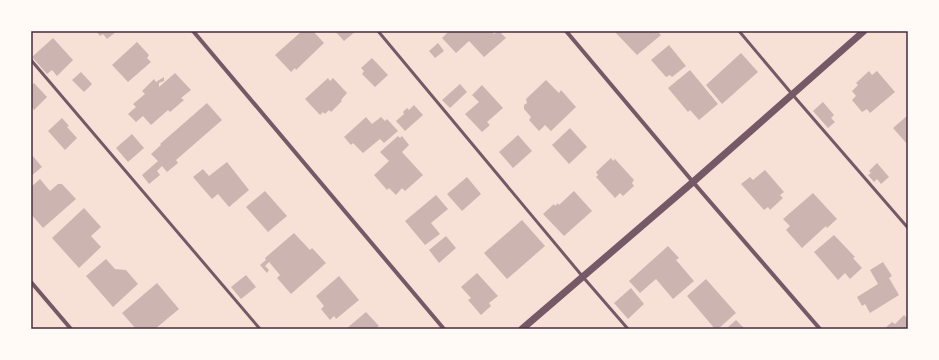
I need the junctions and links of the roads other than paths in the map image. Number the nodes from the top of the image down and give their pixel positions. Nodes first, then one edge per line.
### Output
1 (193, 31) edge
2 (378, 31) edge
3 (566, 31) edge
4 (739, 31) edge
5 (864, 31) edge
6 (31, 60) edge
7 (792, 94) junction
8 (693, 182) junction
9 (908, 228) edge
10 (582, 277) junction
11 (31, 282) edge
12 (71, 329) edge
13 (260, 329) edge
14 (444, 329) edge
15 (522, 329) edge
16 (628, 329) edge
17 (820, 329) edge

1 - 14 street
2 - 10 lane
3 - 8 street
4 - 7 lane
5 - 7 street
6 - 13 lane
7 - 8 street
7 - 9 lane
8 - 10 street
8 - 17 street
10 - 15 street
10 - 16 lane
11 - 12 street

